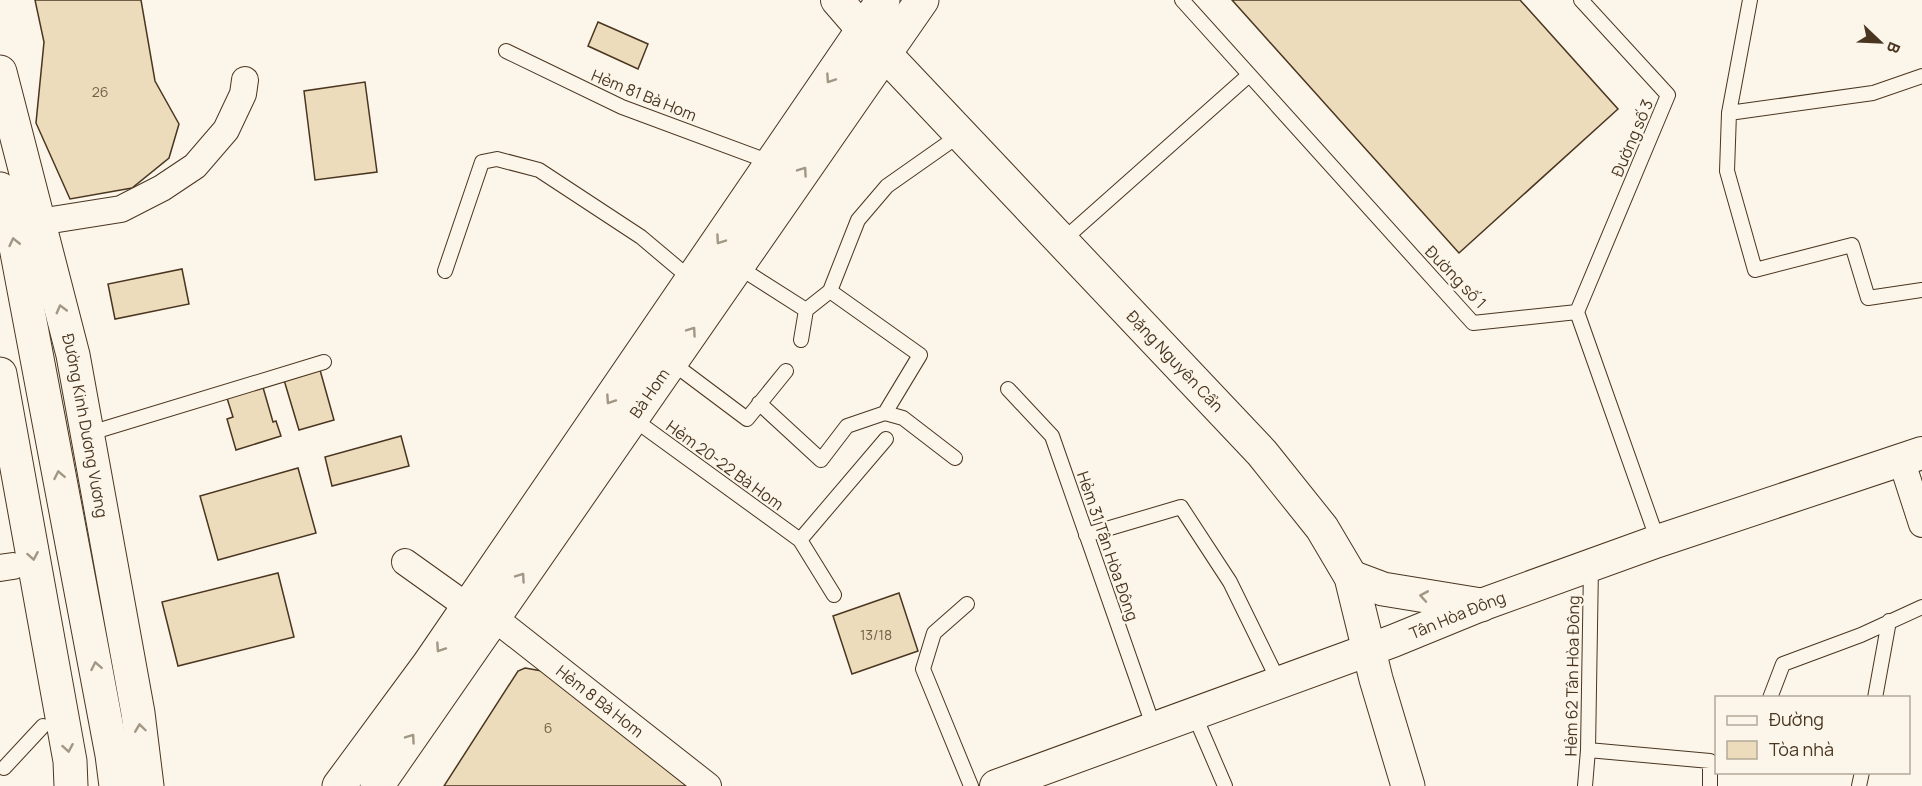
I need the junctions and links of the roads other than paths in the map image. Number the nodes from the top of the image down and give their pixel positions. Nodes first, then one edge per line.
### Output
1 (837, 0) edge
2 (883, 0) edge
3 (922, 0) edge
4 (1182, 0) edge
5 (1750, 0) edge
6 (1584, 1) edge
7 (874, 42) junction
8 (506, 51) dead end
9 (0, 72) edge
10 (1250, 75) junction
11 (1922, 76) edge
12 (245, 80) dead end
13 (1729, 113) junction
14 (961, 134) junction
15 (773, 163) junction
16 (0, 189) edge
17 (39, 222) junction
18 (1062, 241) junction
19 (737, 266) junction
20 (445, 271) dead end
21 (692, 280) junction
22 (1922, 290) edge
23 (830, 291) junction
24 (806, 310) junction
25 (1577, 312) junction
26 (801, 340) dead end
27 (324, 362) dead end
28 (671, 362) junction
29 (786, 371) dead end
30 (0, 374) edge
31 (1008, 389) dead end
32 (759, 403) junction
33 (885, 413) junction
34 (632, 418) junction
35 (87, 434) junction
36 (886, 439) dead end
37 (1912, 456) edge
38 (955, 458) dead end
39 (0, 504) edge
40 (1922, 524) edge
41 (1086, 535) junction
42 (800, 540) junction
43 (1658, 541) junction
44 (405, 562) dead end
45 (1591, 566) junction
46 (6, 567) edge
47 (1350, 577) junction
48 (834, 595) dead end
49 (967, 604) dead end
50 (1481, 605) junction
51 (1922, 607) edge
52 (481, 612) junction
53 (1889, 621) junction
54 (1368, 649) junction
55 (1279, 682) junction
56 (1771, 696) edge
57 (1875, 696) edge
58 (1194, 714) junction
59 (43, 726) junction
60 (1154, 728) junction
61 (1588, 750) junction
62 (1713, 760) edge
63 (4, 768) dead end
64 (150, 780) edge
65 (55, 784) edge
66 (116, 786) edge
67 (339, 786) edge
68 (377, 786) edge
69 (708, 786) edge
70 (971, 786) edge
71 (996, 786) edge
72 (1225, 786) edge
73 (1408, 786) edge
74 (1585, 786) edge
75 (1710, 786) edge

1 - 7 street, Đặng Nguyên Cẩn
2 - 7 main road, Bà Hom
3 - 7 main road, Bà Hom
4 - 10 lane, Đường số 1
5 - 13 lane
6 - 25 lane, Đường số 3
7 - 14 main road, Đặng Nguyên Cẩn
7 -> 15 main road, Bà Hom
19 -> 7 main road, Bà Hom
8 - 15 lane, Hẻm 81 Bà Hom
9 - 17 main road, Đường Kinh Dương Vương
10 - 18 lane
10 - 25 lane, Đường số 1
11 - 13 lane
12 - 17 street
13 - 22 lane
14 - 18 main road, Đặng Nguyên Cẩn
14 - 23 lane
15 -> 21 main road, Bà Hom
66 -> 16 main road, Đường Kinh Dương Vương
35 -> 17 main road, Đường Kinh Dương Vương
18 - 47 main road, Đặng Nguyên Cẩn
19 - 24 lane
28 -> 19 main road, Bà Hom
20 - 21 lane
21 -> 52 main road, Bà Hom
23 - 24 lane
23 - 33 lane
24 - 26 lane
25 - 43 lane
27 - 35 lane
28 - 32 lane
28 - 34 main road, Bà Hom
29 - 32 lane
30 -> 65 main road
31 - 41 lane, Hẻm 31 Tân Hòa Đông
32 - 33 lane
33 - 38 lane
34 - 42 lane, Hẻm 20-22 Bà Hom
52 -> 34 main road, Bà Hom
64 -> 35 main road, Đường Kinh Dương Vương
36 - 42 lane
37 - 40 street
37 - 43 street, Tân Hòa Đông
39 - 46 main road
41 - 55 lane
41 - 60 lane, Hẻm 31 Tân Hòa Đông
42 - 48 lane, Hẻm 20-22 Bà Hom
43 - 45 street, Tân Hòa Đông
44 - 52 street, Hẻm 8 Bà Hom
45 - 50 street, Tân Hòa Đông
45 - 61 lane, Hẻm 62 Tân Hòa Đông
46 - 59 main road
50 -> 47 main road
47 - 54 main road, Đặng Nguyên Cẩn
49 - 70 lane
50 - 54 street, Tân Hòa Đông
51 - 53 lane
52 -> 67 main road, Bà Hom
68 -> 52 main road, Bà Hom
52 - 69 street, Hẻm 8 Bà Hom
53 - 56 lane
53 - 57 lane
54 - 55 street, Tân Hòa Đông
54 - 73 main road, Đặng Nguyên Cẩn
55 - 58 street, Tân Hòa Đông
58 - 60 street, Tân Hòa Đông
58 - 72 lane
59 - 63 lane
59 - 65 main road
60 - 71 street, Tân Hòa Đông
61 - 62 lane
61 - 74 lane, Hẻm 62 Tân Hòa Đông
62 - 75 lane

